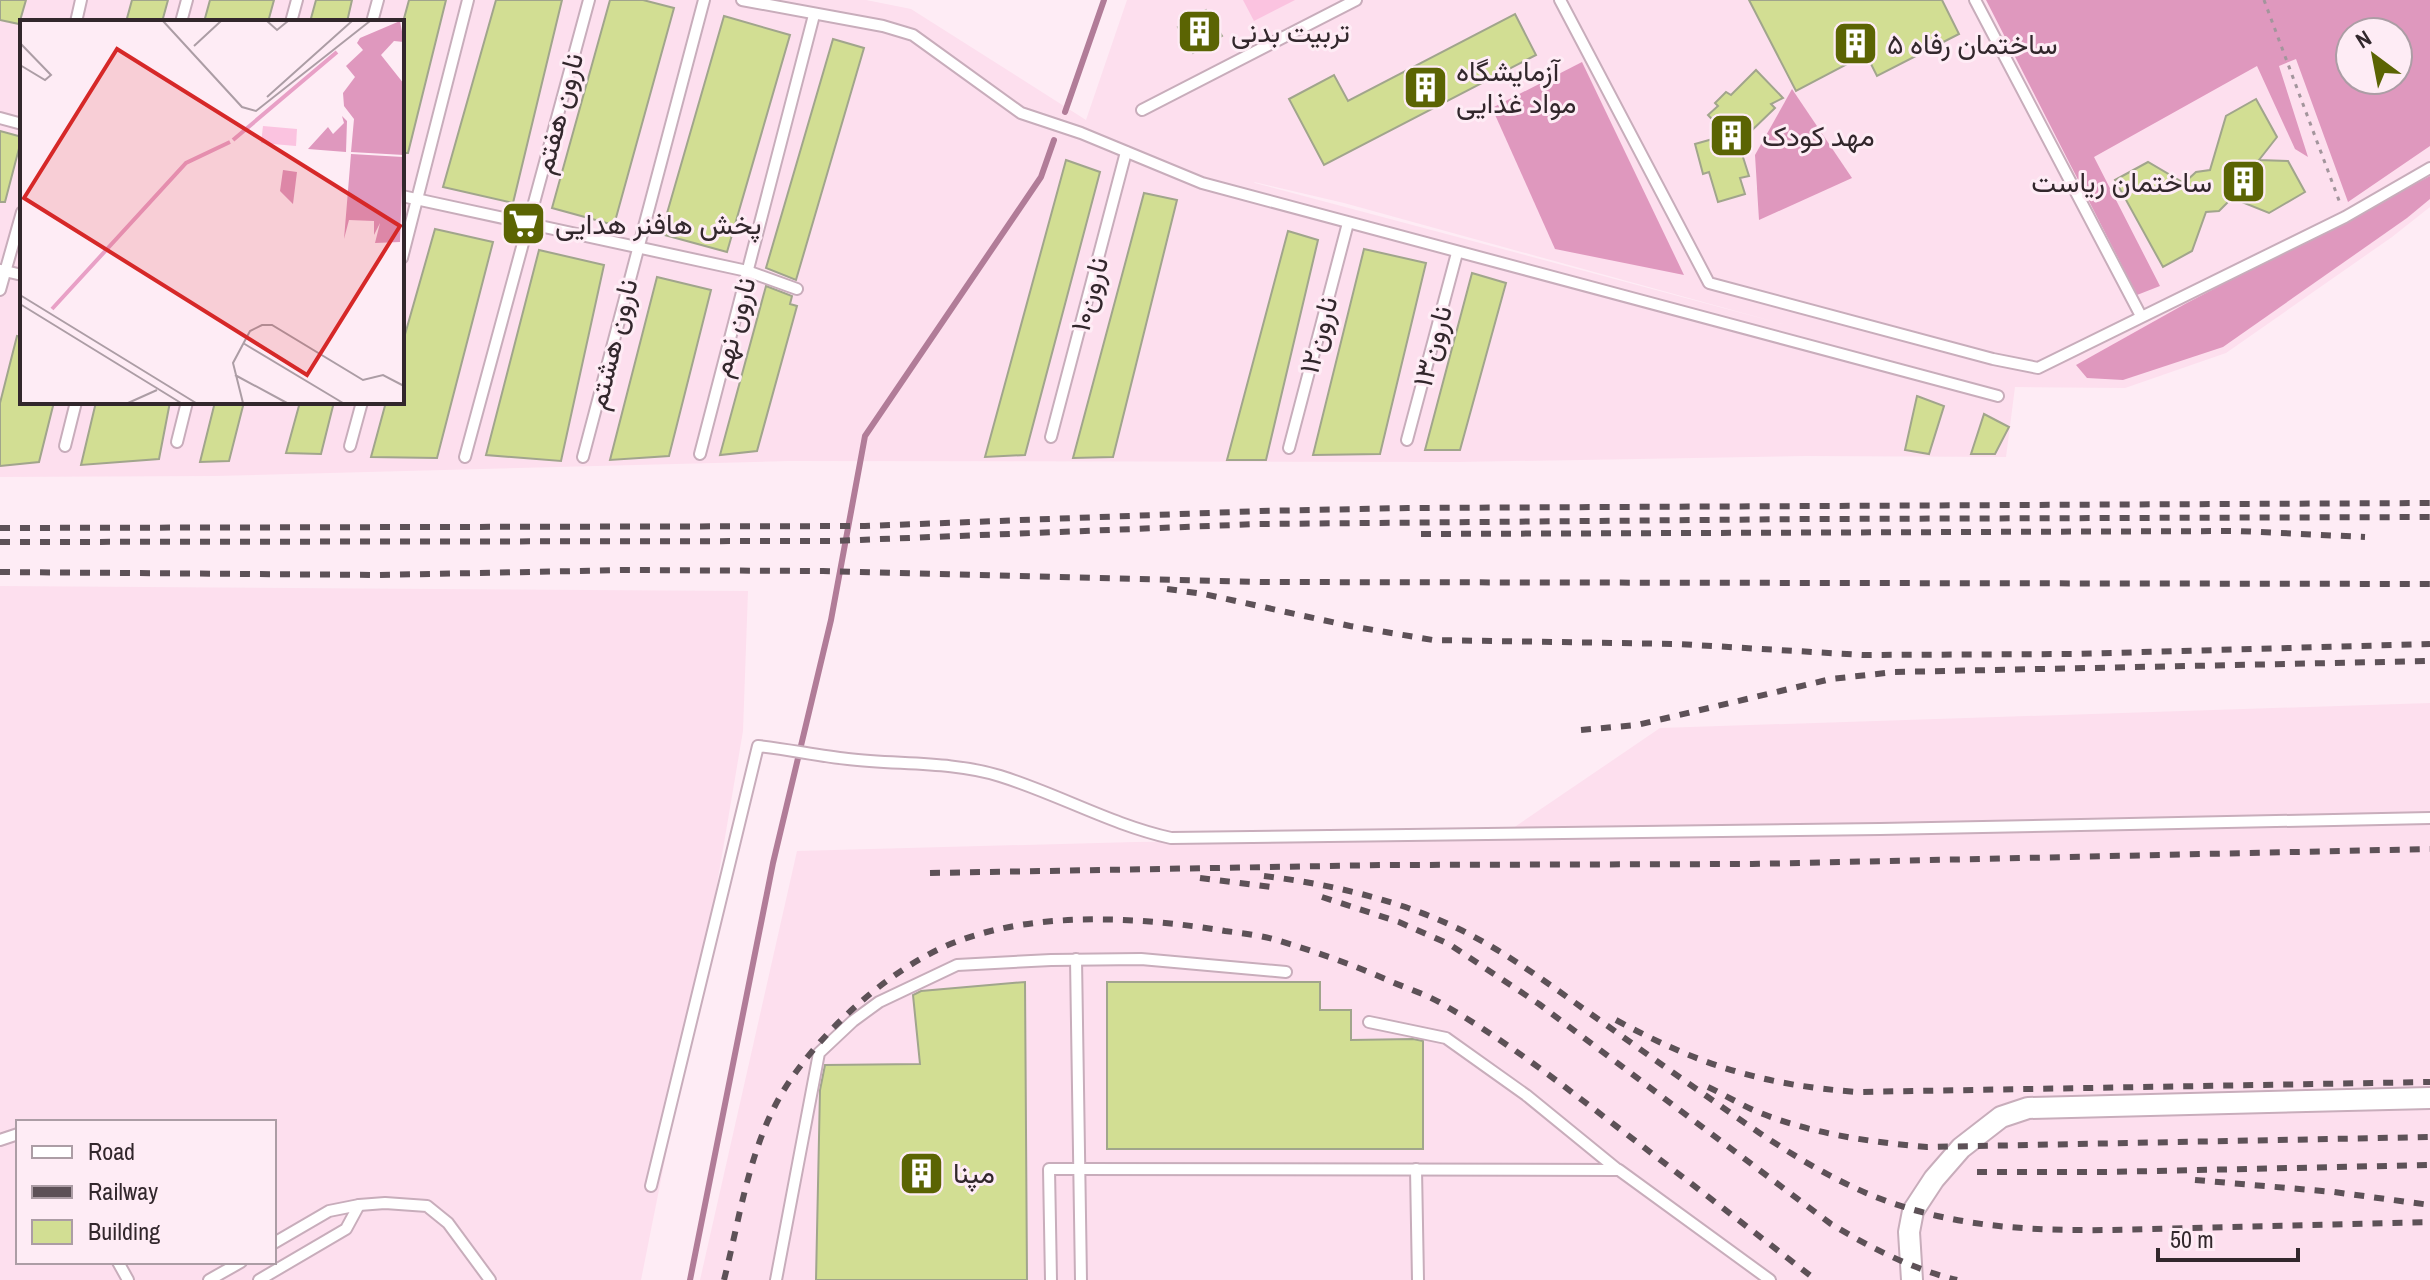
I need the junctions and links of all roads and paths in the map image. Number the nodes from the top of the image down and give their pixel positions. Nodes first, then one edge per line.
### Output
1 (81, 0) edge
2 (187, 0) edge
3 (297, 0) edge
4 (378, 0) edge
5 (468, 0) edge
6 (589, 0) edge
7 (704, 0) edge
8 (742, 0) edge
9 (1356, 0) edge
10 (1560, 0) edge
11 (1975, 0) edge
12 (2264, 0) edge
13 (814, 15) junction
14 (76, 20) edge
15 (182, 20) edge
16 (292, 20) edge
17 (373, 20) edge
18 (1142, 110) dead end
19 (0, 118) edge
20 (20, 123) edge
21 (1126, 152) junction
22 (2430, 168) edge
23 (404, 196) edge
24 (418, 199) junction
25 (2345, 217) junction
26 (20, 218) edge
27 (528, 223) junction
28 (1348, 223) junction
29 (637, 247) junction
30 (404, 251) edge
31 (1457, 253) junction
32 (2, 270) edge
33 (747, 271) junction
34 (797, 289) dead end
35 (0, 290) edge
36 (2141, 316) junction
37 (1998, 396) dead end
38 (76, 404) edge
39 (186, 404) edge
40 (361, 404) edge
41 (1051, 437) dead end
42 (1407, 440) dead end
43 (177, 442) dead end
44 (65, 446) dead end
45 (350, 446) dead end
46 (1289, 448) dead end
47 (700, 454) dead end
48 (465, 457) dead end
49 (583, 457) dead end
50 (2430, 818) edge
51 (1076, 959) junction
52 (1286, 972) dead end
53 (1369, 1022) dead end
54 (2430, 1098) edge
55 (1078, 1169) junction
56 (1416, 1169) junction
57 (1618, 1170) junction
58 (651, 1186) dead end
59 (359, 1205) junction
60 (276, 1242) edge
61 (237, 1264) edge
62 (209, 1280) edge
63 (259, 1280) edge
64 (490, 1280) edge
65 (776, 1280) edge
66 (1051, 1280) edge
67 (1081, 1280) edge
68 (1418, 1280) edge
69 (1770, 1280) edge
70 (1912, 1280) edge

1 - 14 lane
2 - 15 lane
3 - 16 lane
4 - 17 lane
5 - 24 lane
6 - 27 lane, نارون هفتم
7 - 29 lane, نارون هشتم
8 - 13 lane
9 - 18 lane
10 - 36 lane
11 - 36 lane
12 - 25 path
13 - 21 lane
13 - 33 lane, نارون نهم
19 - 20 lane
21 - 28 lane
21 - 41 lane, نارون۱۰
22 - 25 lane
23 - 24 lane
24 - 27 lane
24 - 30 lane
25 - 36 lane
26 - 32 lane
27 - 29 lane
27 - 48 lane, نارون هفتم
28 - 31 lane
28 - 46 lane, نارون۱۲
29 - 33 lane
29 - 49 lane, نارون هشتم
31 - 37 lane
31 - 42 lane, نارون۱۳
32 - 35 lane
33 - 34 lane
33 - 47 lane, نارون نهم
38 - 44 lane
39 - 43 lane
40 - 45 lane
50 - 58 lane
51 - 52 lane
51 - 55 lane
51 - 65 lane
53 - 57 lane
54 - 70 street
55 - 56 lane
55 - 66 lane
55 - 67 lane
56 - 57 lane
56 - 68 lane
57 - 69 lane
59 - 60 lane
59 - 63 lane
59 - 64 lane
61 - 62 lane

